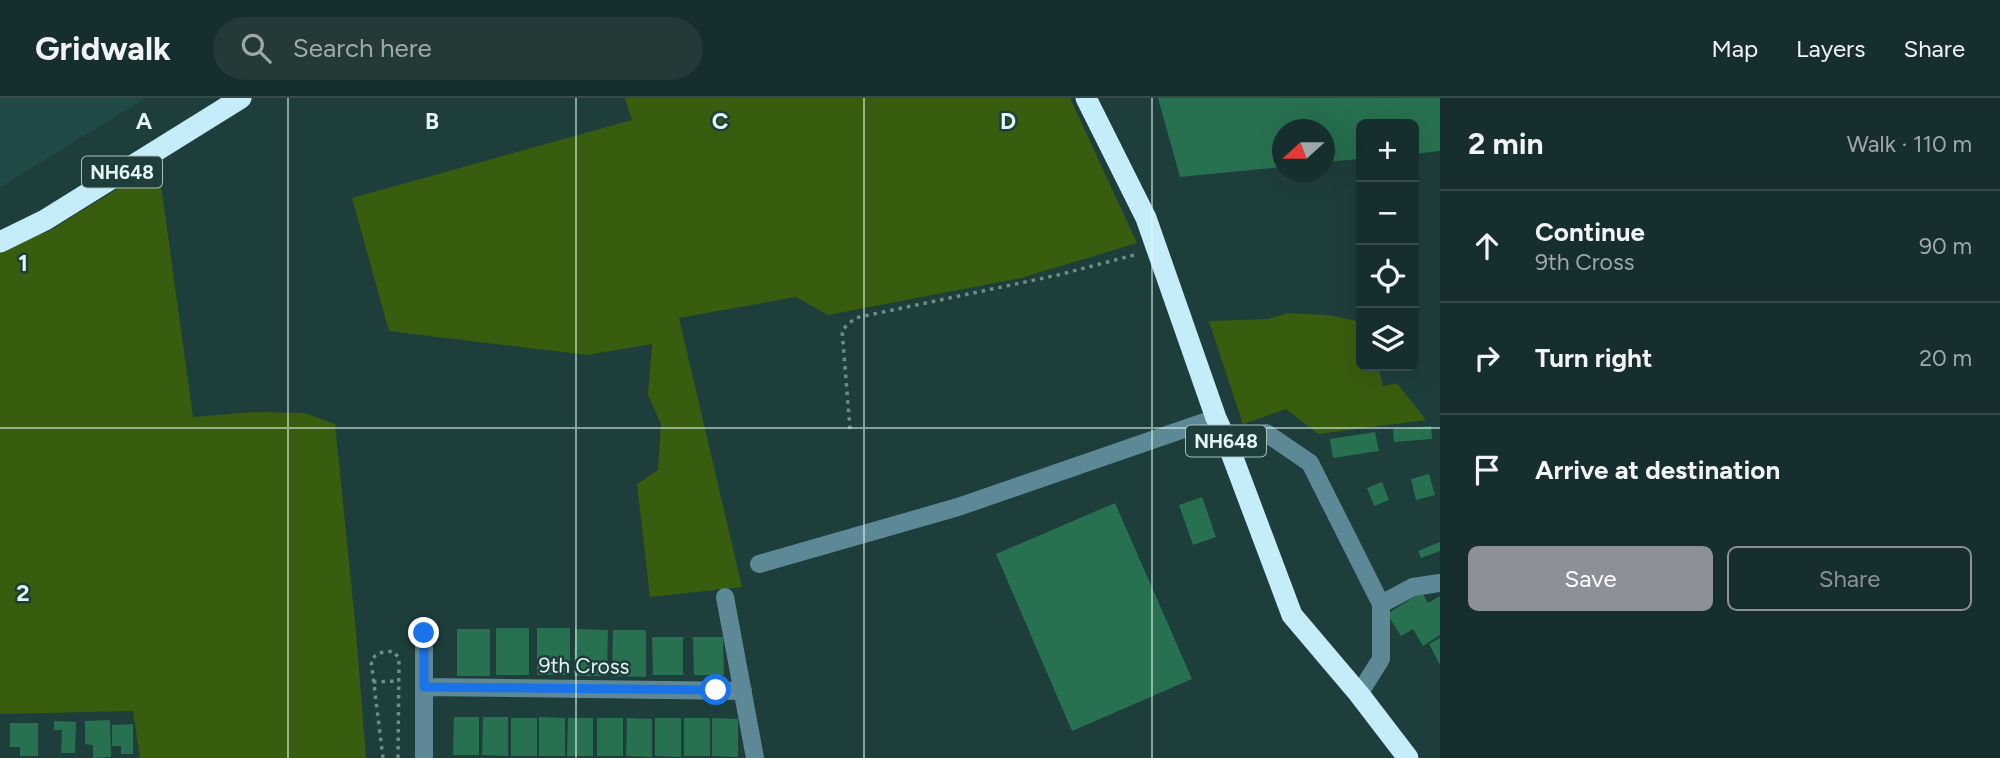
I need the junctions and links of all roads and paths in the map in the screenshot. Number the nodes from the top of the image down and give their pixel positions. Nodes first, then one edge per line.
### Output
1 (241, 98) edge
2 (1086, 98) edge
3 (0, 242) edge
4 (1157, 249) junction
5 (1216, 418) junction
6 (850, 429) dead end
7 (1227, 442) junction
8 (759, 564) dead end
9 (1440, 583) edge
10 (725, 597) dead end
11 (1381, 604) junction
12 (424, 633) dead end
13 (399, 681) junction
14 (373, 682) junction
15 (424, 687) junction
16 (743, 691) junction
17 (1359, 694) junction
18 (383, 758) edge
19 (398, 758) edge
20 (424, 758) edge
21 (755, 758) edge
22 (1408, 758) edge

1 - 3 highway, NH648
2 - 4 highway, NH648
4 - 5 highway, NH648
4 - 6 path
5 - 7 highway, NH648
5 - 8 street
7 - 11 street
7 - 17 highway, NH648
9 - 11 street
10 - 16 street
11 - 17 street
12 - 15 street
13 - 14 path
13 - 14 path
13 - 19 path
14 - 18 path
15 - 16 street, 9th Cross
15 - 20 street
16 - 21 street
17 - 22 highway, NH648

